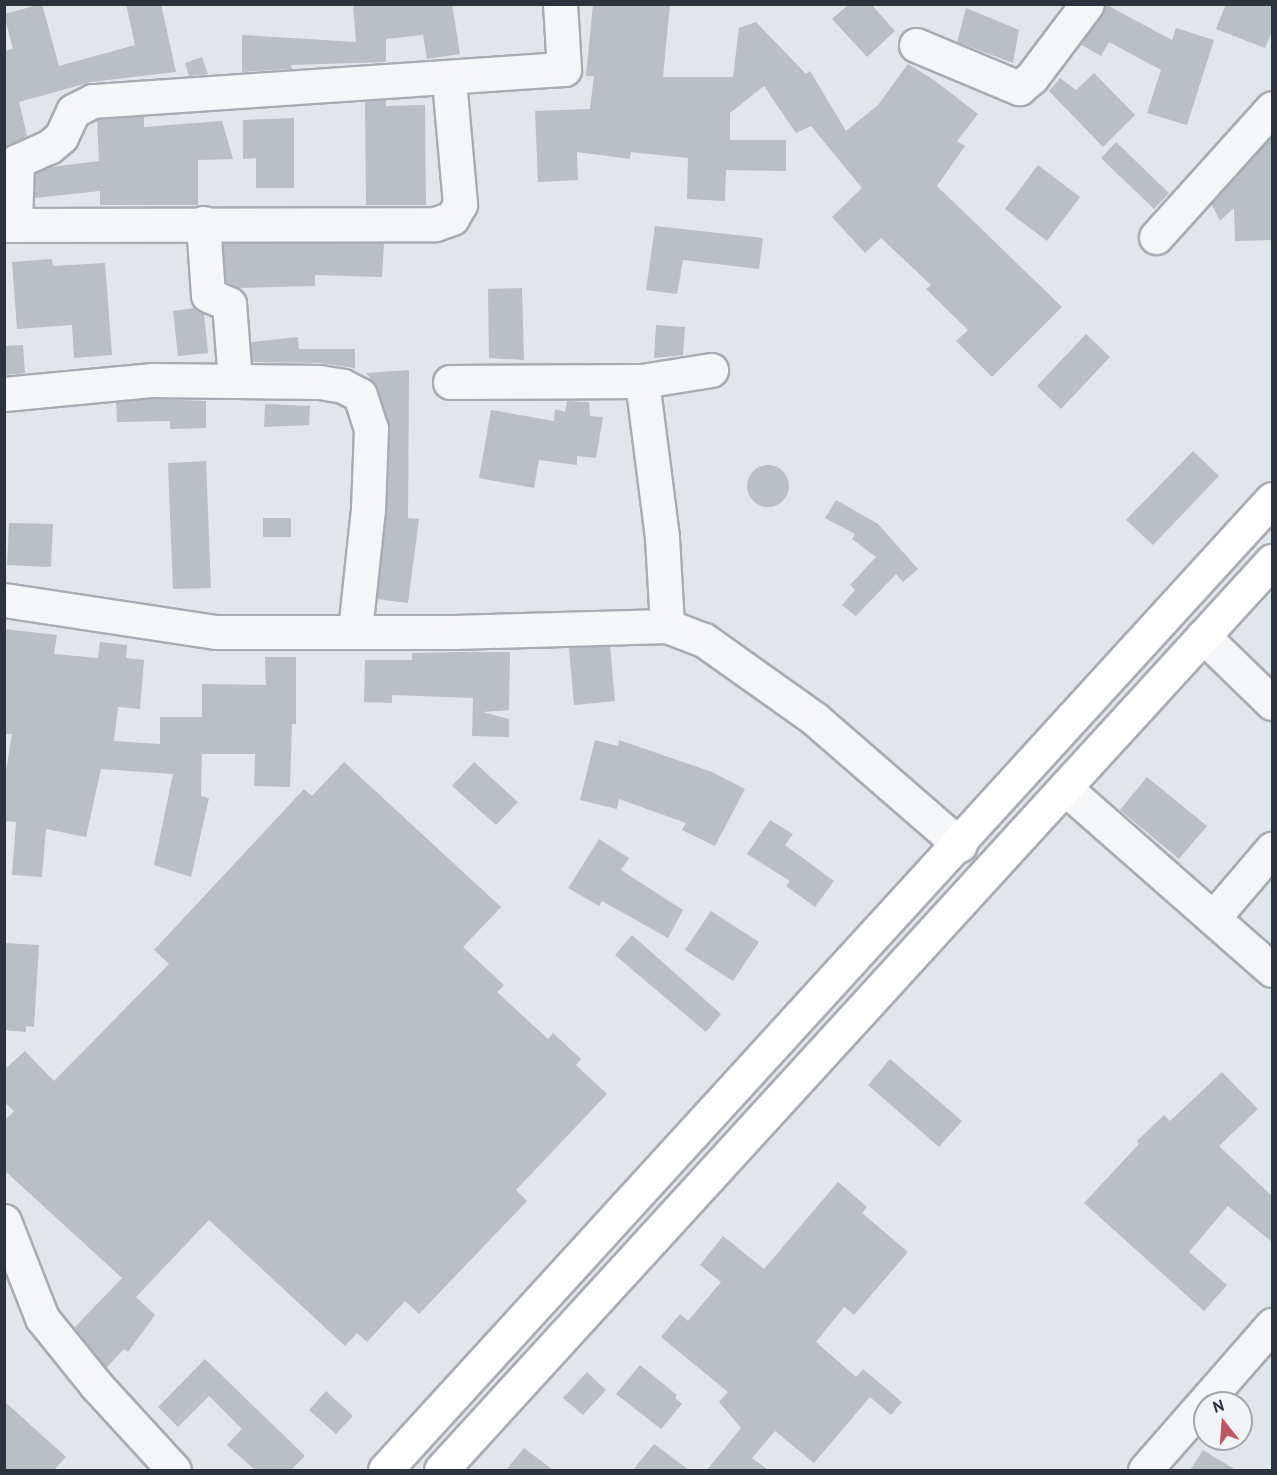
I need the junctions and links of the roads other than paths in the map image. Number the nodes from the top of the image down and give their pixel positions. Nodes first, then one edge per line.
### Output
1 (560, 4) edge
2 (1087, 4) edge
3 (916, 45) dead end
4 (448, 80) junction
5 (1272, 108) edge
6 (203, 223) junction
7 (10, 225) edge
8 (1156, 237) dead end
9 (711, 370) dead end
10 (235, 380) junction
11 (642, 381) junction
12 (450, 382) dead end
13 (4, 394) edge
14 (1272, 499) edge
15 (1272, 561) edge
16 (4, 600) edge
17 (667, 626) junction
18 (355, 631) junction
19 (1203, 636) junction
20 (1272, 704) edge
21 (1066, 789) junction
22 (960, 846) junction
23 (1272, 849) edge
24 (918, 891) junction
25 (946, 918) junction
26 (1214, 918) junction
27 (1272, 970) edge
28 (658, 1175) junction
29 (688, 1201) junction
30 (4, 1221) edge
31 (1272, 1325) edge
32 (174, 1470) edge
33 (385, 1470) edge
34 (441, 1470) edge
35 (1145, 1470) edge

1 - 4 street
2 - 3 street
4 - 6 street
4 - 7 street
5 - 8 street
6 - 7 street
6 - 10 street
9 - 11 street
10 - 13 street
10 - 18 street
11 - 12 street
11 - 17 street
14 - 22 main road
15 - 19 main road
16 - 18 street
17 - 18 street
17 - 22 street
19 - 20 street
19 - 21 main road
21 - 25 main road
21 - 26 street
22 - 24 main road
23 - 26 street
24 - 25 main road
24 - 28 main road
25 - 29 main road
26 - 27 street
28 - 29 main road
28 - 33 main road
29 - 34 main road
30 - 32 street
31 - 35 street

